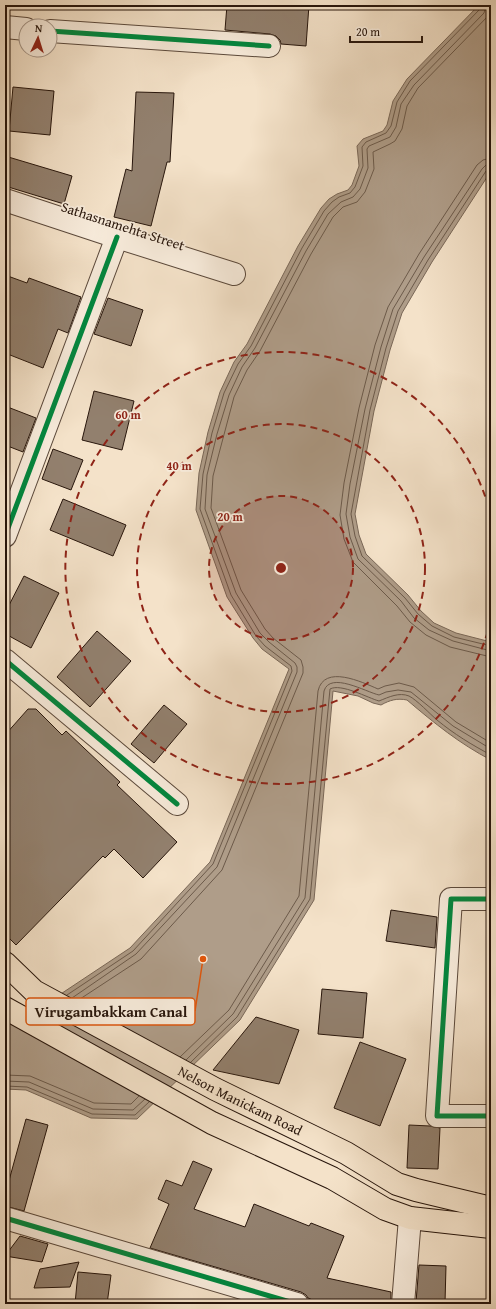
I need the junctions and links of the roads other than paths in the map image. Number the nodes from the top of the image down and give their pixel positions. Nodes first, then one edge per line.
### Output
1 (5, 27) edge
2 (18, 28) edge
3 (58, 32) edge
4 (269, 46) dead end
5 (5, 200) edge
6 (117, 237) junction
7 (234, 274) dead end
8 (5, 536) edge
9 (5, 660) edge
10 (177, 804) dead end
11 (491, 899) edge
12 (5, 962) edge
13 (5, 1008) edge
14 (491, 1116) edge
15 (491, 1208) edge
16 (5, 1218) edge
17 (410, 1218) junction
18 (491, 1227) edge
19 (297, 1304) edge
20 (403, 1304) edge

1 - 2 street
3 - 4 street
5 - 6 street, Sathasnamehta Street
6 - 7 street, Sathasnamehta Street
6 - 8 street
9 - 10 street
11 - 14 street
12 - 15 main road, Nelson Manickam Road
13 - 17 main road
16 - 19 street
17 - 18 main road
17 - 20 street

